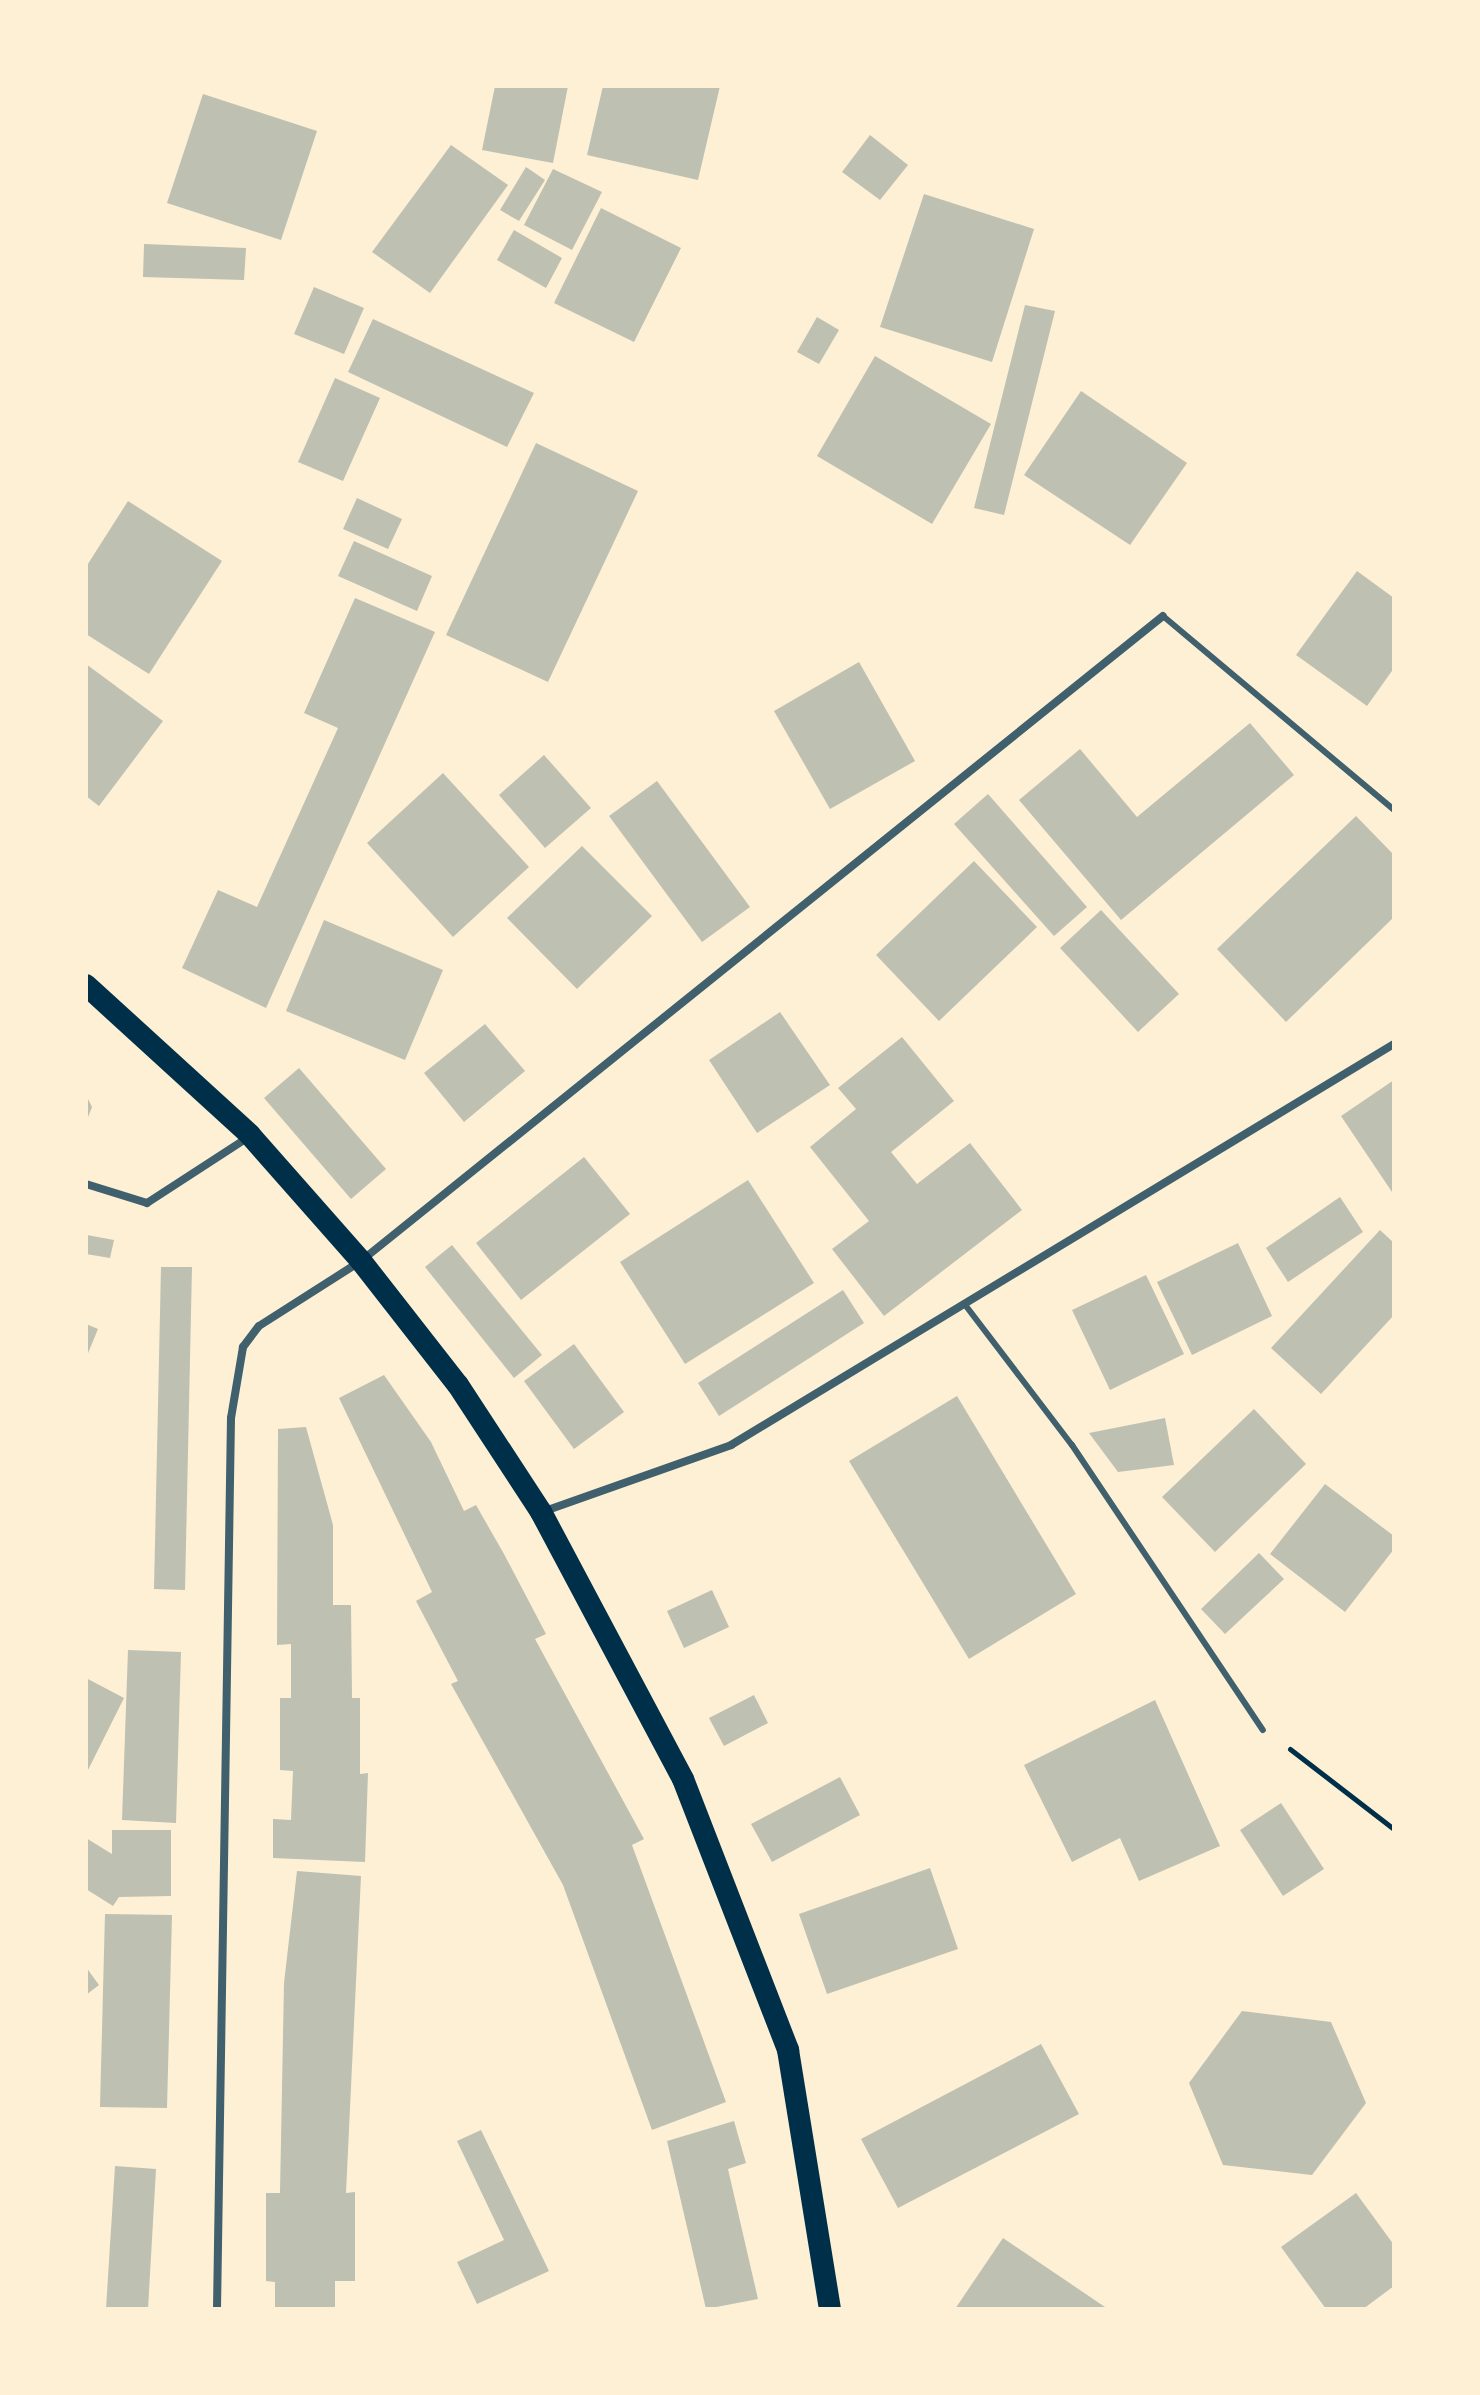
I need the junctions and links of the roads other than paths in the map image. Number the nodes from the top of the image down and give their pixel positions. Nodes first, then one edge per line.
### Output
1 (1163, 616) joint
2 (1394, 810) edge
3 (86, 985) edge
4 (1394, 1044) edge
5 (250, 1135) junction
6 (86, 1184) edge
7 (361, 1261) junction
8 (966, 1306) junction
9 (541, 1512) junction
10 (1263, 1730) road end
11 (217, 2309) edge
12 (830, 2309) edge

1 - 2 lane
1 - 7 street
3 - 5 highway
4 - 8 street
5 - 6 street
5 - 7 highway
7 - 9 highway
7 - 11 street
8 - 9 street
8 - 10 lane
9 - 12 highway

